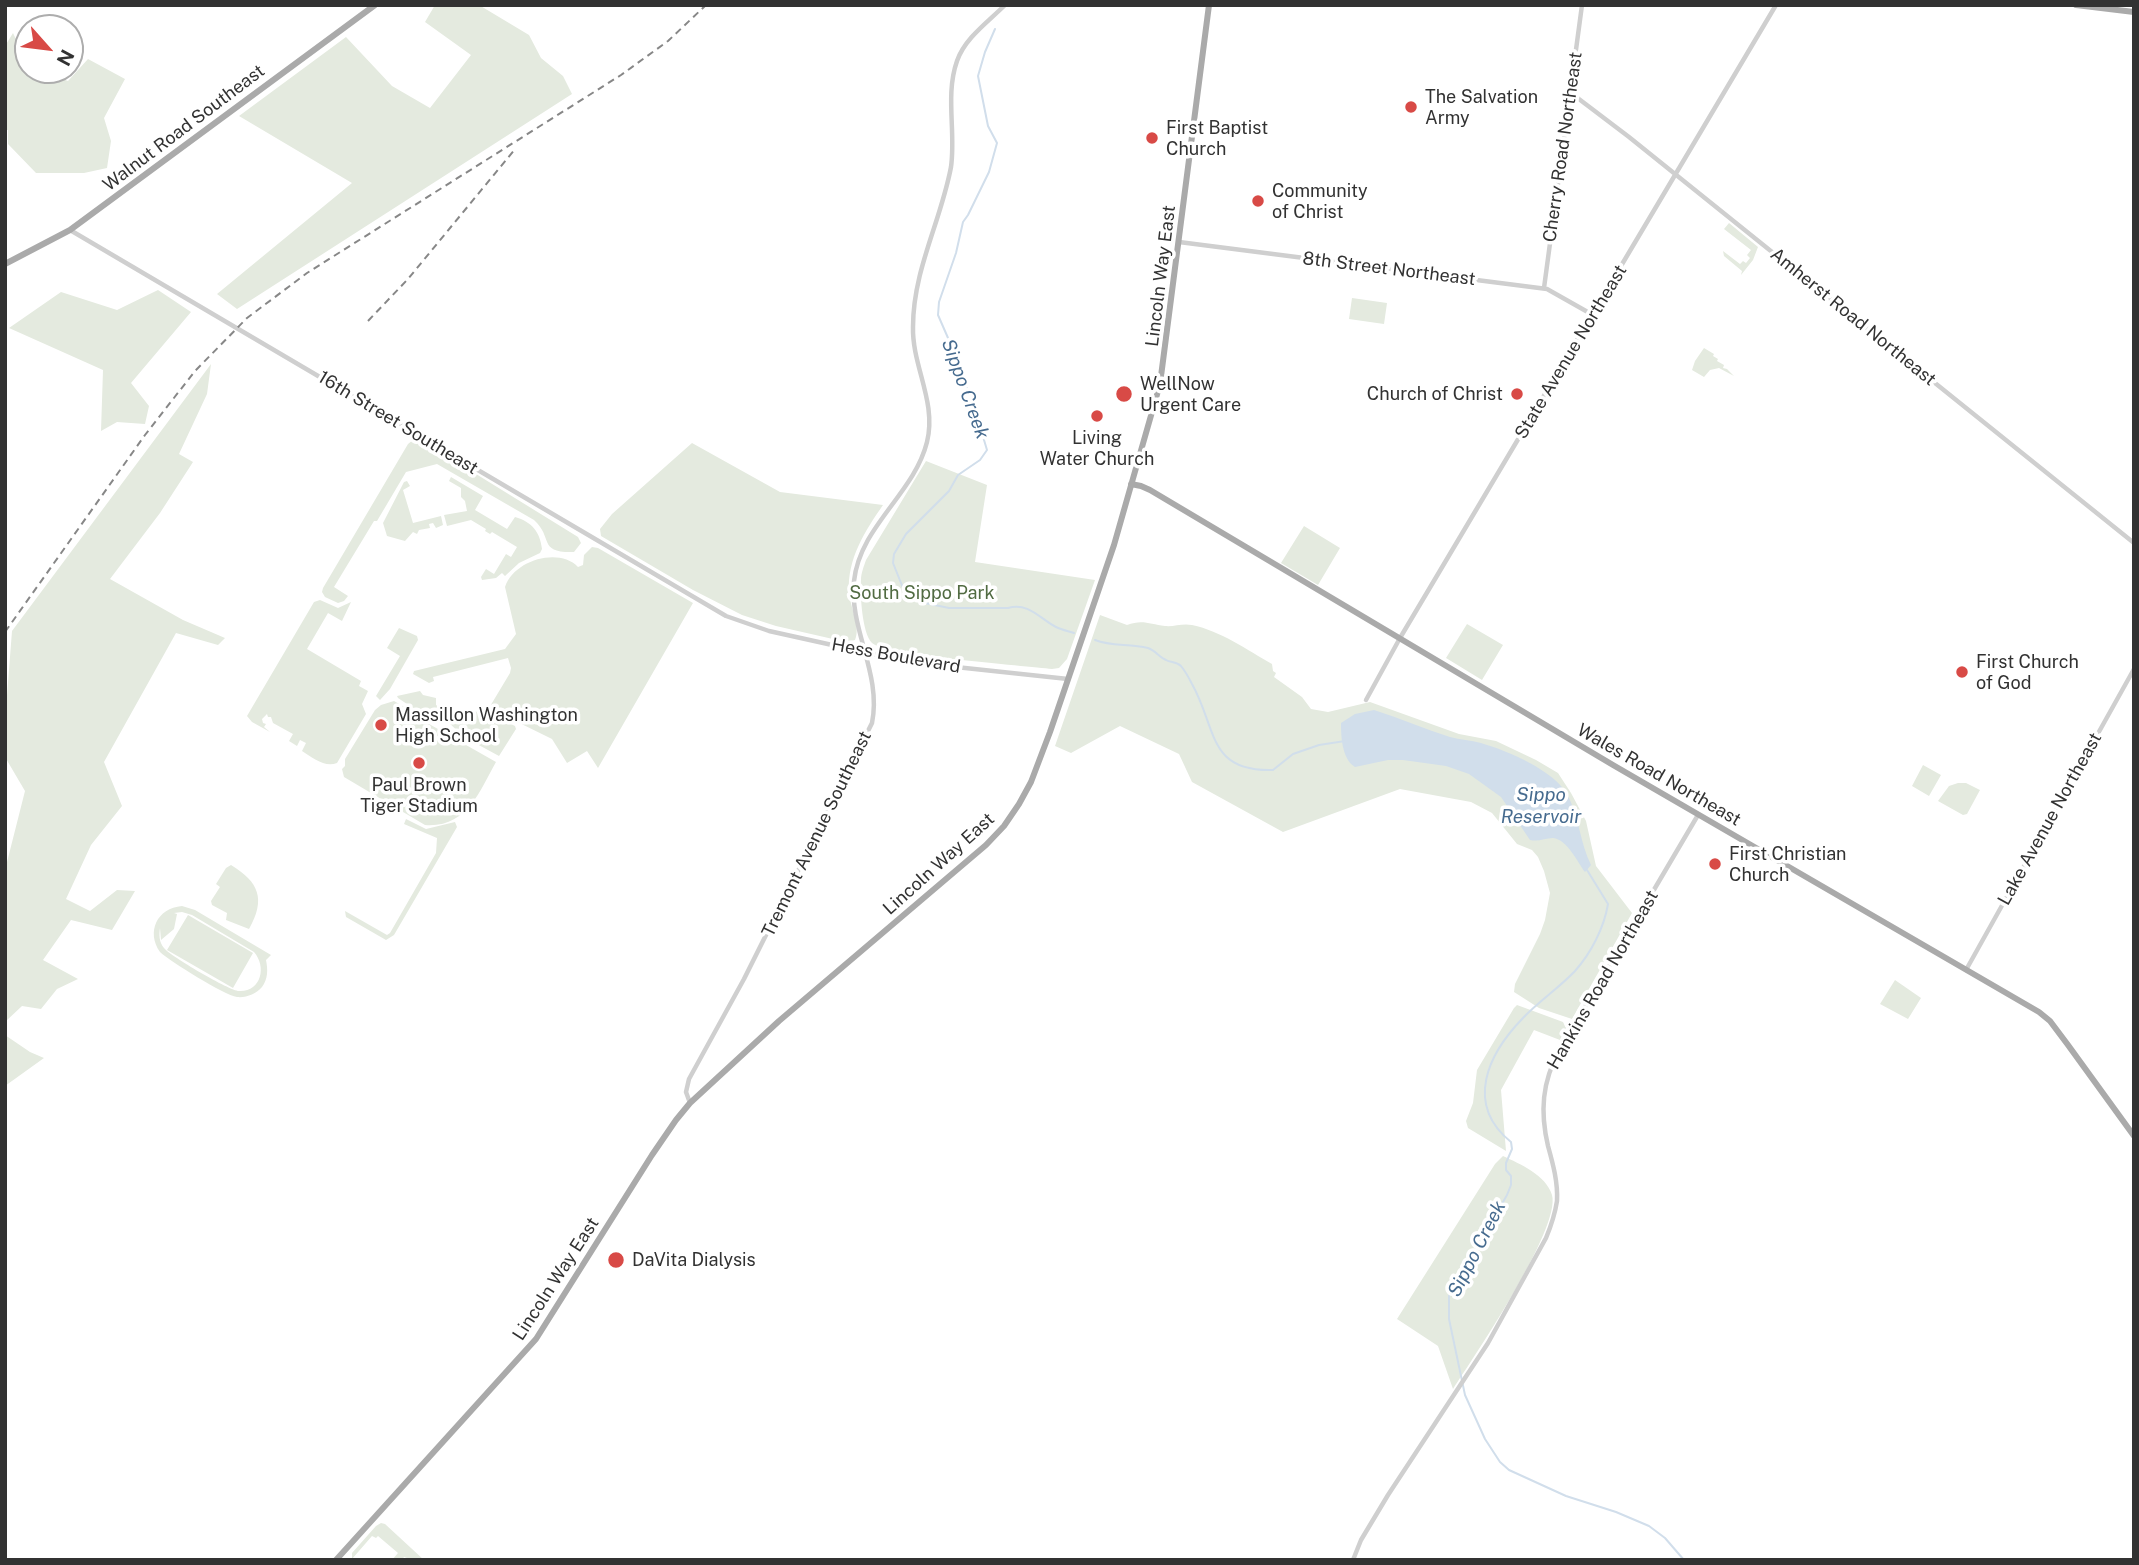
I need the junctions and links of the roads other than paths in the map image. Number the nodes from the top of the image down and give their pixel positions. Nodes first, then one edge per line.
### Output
1 (374, 5) edge
2 (1005, 5) edge
3 (1209, 5) edge
4 (1582, 5) edge
5 (1776, 5) edge
6 (2076, 5) edge
7 (2134, 12) edge
8 (1571, 93) junction
9 (1675, 176) junction
10 (70, 230) junction
11 (1179, 242) junction
12 (5, 264) edge
13 (1544, 288) junction
14 (1593, 315) junction
15 (1131, 484) junction
16 (2134, 543) edge
17 (726, 616) joint
18 (1400, 638) junction
19 (866, 653) junction
20 (2134, 669) edge
21 (1069, 679) junction
22 (1366, 700) dead end
23 (1698, 815) junction
24 (1966, 970) junction
25 (690, 1103) junction
26 (2134, 1136) edge
27 (336, 1560) edge
28 (1353, 1560) edge

1 - 10 main road, Walnut Road Southeast
2 - 19 street, Tremont Avenue Southeast
3 - 11 main road, Lincoln Way East
4 - 8 street, Cherry Road Northeast
5 - 9 street, State Avenue Northeast
6 - 7 main road
8 - 9 street, Amherst Road Northeast
8 - 13 street, Cherry Road Northeast
9 - 14 street, State Avenue Northeast
9 - 16 street, Amherst Road Northeast
10 - 12 main road, Walnut Road Southeast
10 - 17 street, 16th Street Southeast
11 - 13 street, 8th Street Northeast
11 - 15 main road, Lincoln Way East
13 - 14 street, 8th Street Northeast
14 - 18 street, State Avenue Northeast
15 - 18 main road, Wales Road Northeast
15 - 21 main road, Lincoln Way East
17 - 19 street, Hess Boulevard
18 - 22 street, State Avenue Northeast
18 - 23 main road, Wales Road Northeast
19 - 21 street, Hess Boulevard
19 - 25 street, Tremont Avenue Southeast
20 - 24 street, Lake Avenue Northeast
21 - 25 main road, Lincoln Way East
23 - 24 main road, Wales Road Northeast
23 - 28 street, Hankins Road Northeast
24 - 26 main road, Wales Road Northeast
25 - 27 main road, Lincoln Way East

